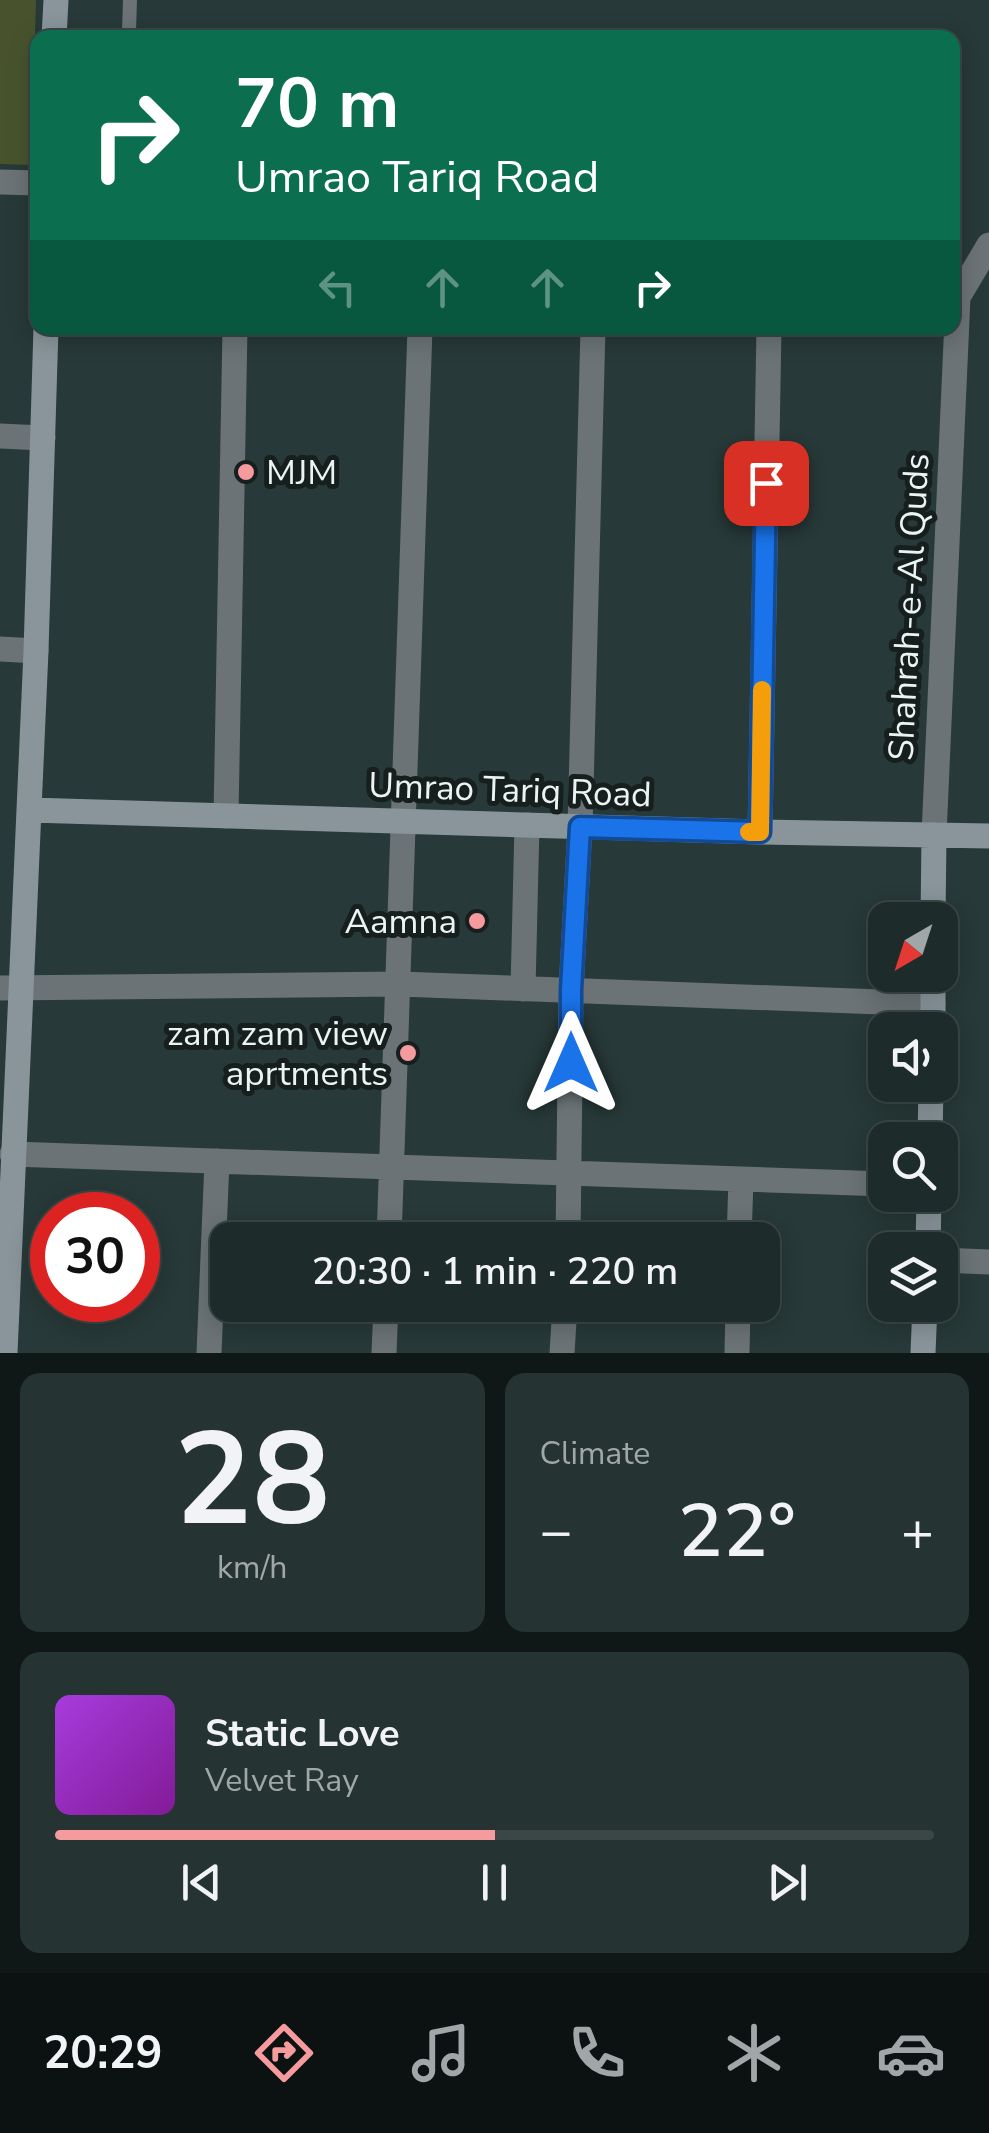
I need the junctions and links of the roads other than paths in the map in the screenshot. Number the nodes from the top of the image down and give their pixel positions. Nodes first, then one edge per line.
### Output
1 (56, 0) edge
2 (130, 0) edge
3 (54, 30) edge
4 (129, 30) edge
5 (0, 182) edge
6 (30, 183) edge
7 (989, 246) edge
8 (960, 290) edge
9 (46, 335) edge
10 (235, 335) edge
11 (420, 335) edge
12 (593, 335) edge
13 (769, 335) edge
14 (954, 335) edge
15 (0, 436) edge
16 (43, 438) junction
17 (0, 650) edge
18 (36, 651) junction
19 (30, 810) junction
20 (226, 816) junction
21 (402, 821) junction
22 (527, 825) junction
23 (580, 827) junction
24 (760, 832) junction
25 (934, 835) junction
26 (989, 836) edge
27 (934, 902) edge
28 (400, 984) junction
29 (10, 987) edge
30 (522, 989) junction
31 (571, 990) junction
32 (933, 992) edge
33 (933, 1004) junction
34 (933, 1012) edge
35 (12, 1154) junction
36 (217, 1161) junction
37 (392, 1167) junction
38 (571, 1173) junction
39 (741, 1179) junction
40 (868, 1183) edge
41 (390, 1222) edge
42 (569, 1222) edge
43 (740, 1222) edge
44 (958, 1261) edge
45 (989, 1262) edge
46 (385, 1322) edge
47 (564, 1322) edge
48 (738, 1322) edge
49 (924, 1322) edge
50 (6, 1353) edge
51 (210, 1353) edge
52 (384, 1353) edge
53 (562, 1353) edge
54 (737, 1353) edge
55 (923, 1353) edge

1 - 3 street
2 - 4 lane
5 - 6 street
7 - 8 street
9 - 16 street
10 - 20 street
11 - 21 street
12 - 23 street
13 - 24 street
14 - 25 street, Shahrah-e-Al Quds
15 - 16 street
16 - 18 street
17 - 18 street
18 - 19 street
19 - 20 street, Umrao Tariq Road
19 - 29 street
20 - 21 street, Umrao Tariq Road
21 - 22 street, Umrao Tariq Road
21 - 28 street
22 - 23 street, Umrao Tariq Road
22 - 30 street
23 - 24 street, Umrao Tariq Road
23 - 31 street
24 - 25 street, Umrao Tariq Road
25 - 26 street, Umrao Tariq Road
25 - 27 street, Shahrah-e-Al Quds
28 - 29 street
28 - 30 street
28 - 37 street
29 - 35 street
30 - 31 street
31 - 33 street
31 - 38 street
32 - 33 street
33 - 34 street
35 - 36 street
35 - 50 street
36 - 37 street
36 - 51 street
37 - 38 street
37 - 41 street
38 - 39 street
38 - 42 street
39 - 40 street
39 - 43 street
44 - 45 street
46 - 52 street
47 - 53 street
48 - 54 street
49 - 55 street

